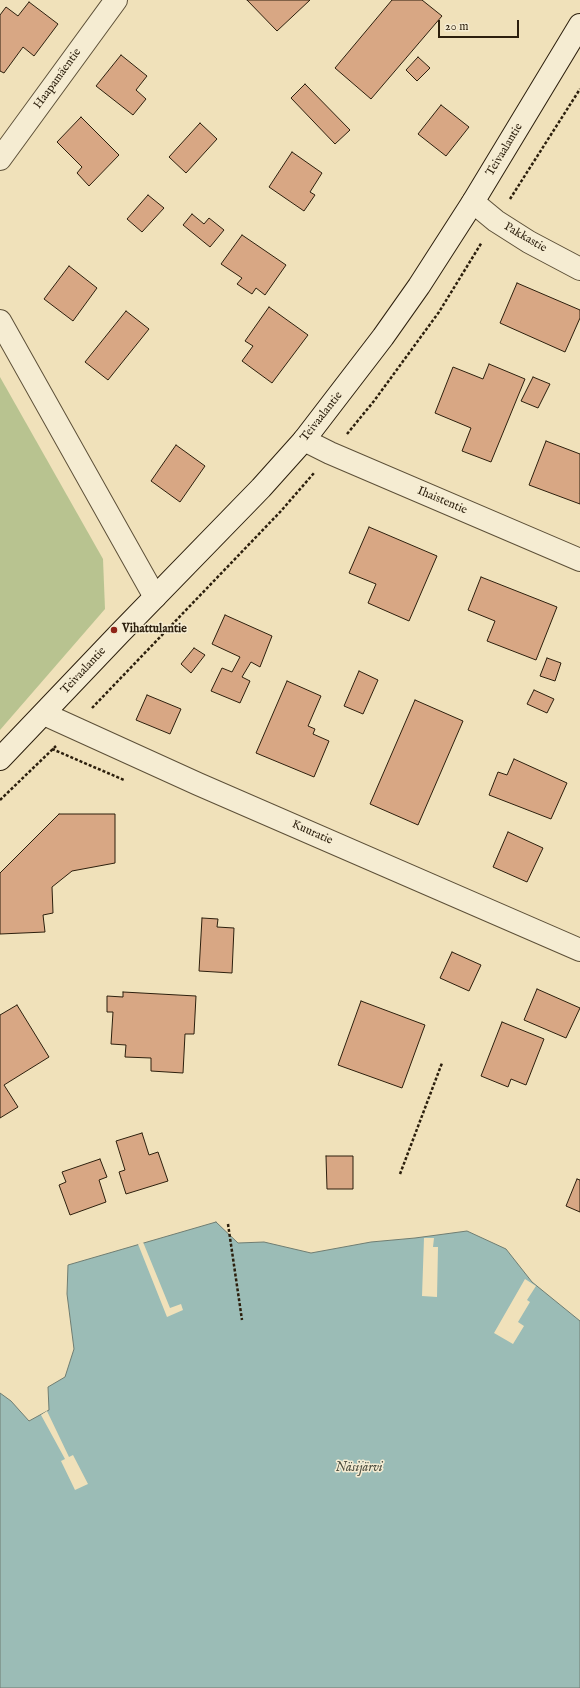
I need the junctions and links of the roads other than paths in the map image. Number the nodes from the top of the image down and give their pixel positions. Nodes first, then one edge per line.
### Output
1 (116, 0) edge
2 (580, 25) edge
3 (0, 159) edge
4 (473, 202) junction
5 (580, 269) edge
6 (0, 321) edge
7 (304, 440) junction
8 (580, 560) edge
9 (155, 597) junction
10 (44, 714) junction
11 (0, 759) edge
12 (580, 950) edge

1 - 3 street, Haapamäentie
2 - 4 street, Teivaalantie
4 - 5 street, Pakkastie
4 - 7 street, Teivaalantie
6 - 9 street
7 - 8 street, Ihaistentie
7 - 9 street, Teivaalantie
9 - 10 street, Teivaalantie
10 - 11 street, Teivaalantie
10 - 12 street, Kuuratie

